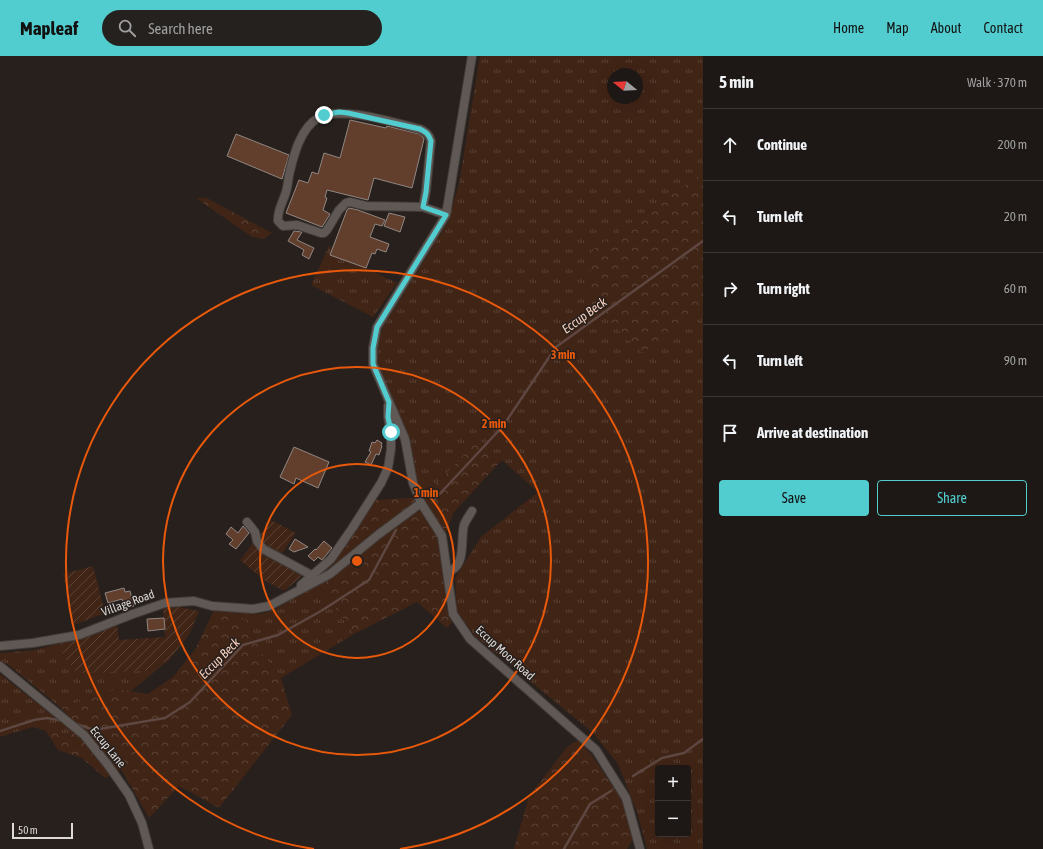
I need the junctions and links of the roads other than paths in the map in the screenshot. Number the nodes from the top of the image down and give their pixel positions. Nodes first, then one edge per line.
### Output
1 (472, 56) edge
2 (423, 207) junction
3 (446, 215) junction
4 (389, 402) junction
5 (421, 503) junction
6 (472, 512) dead end
7 (247, 522) dead end
8 (447, 572) junction
9 (313, 576) junction
10 (288, 596) junction
11 (0, 646) edge
12 (0, 666) edge
13 (149, 849) edge
14 (640, 849) edge

1 - 3 street
2 - 2 street
2 - 3 street
3 - 4 street, Eccup Moor Road
4 - 5 street, Eccup Moor Road
4 - 9 street
5 - 8 street, Eccup Moor Road
5 - 10 street
6 - 8 street
7 - 9 street
8 - 14 street, Eccup Moor Road
9 - 10 street
10 - 11 street, Village Road
12 - 13 street, Eccup Lane

